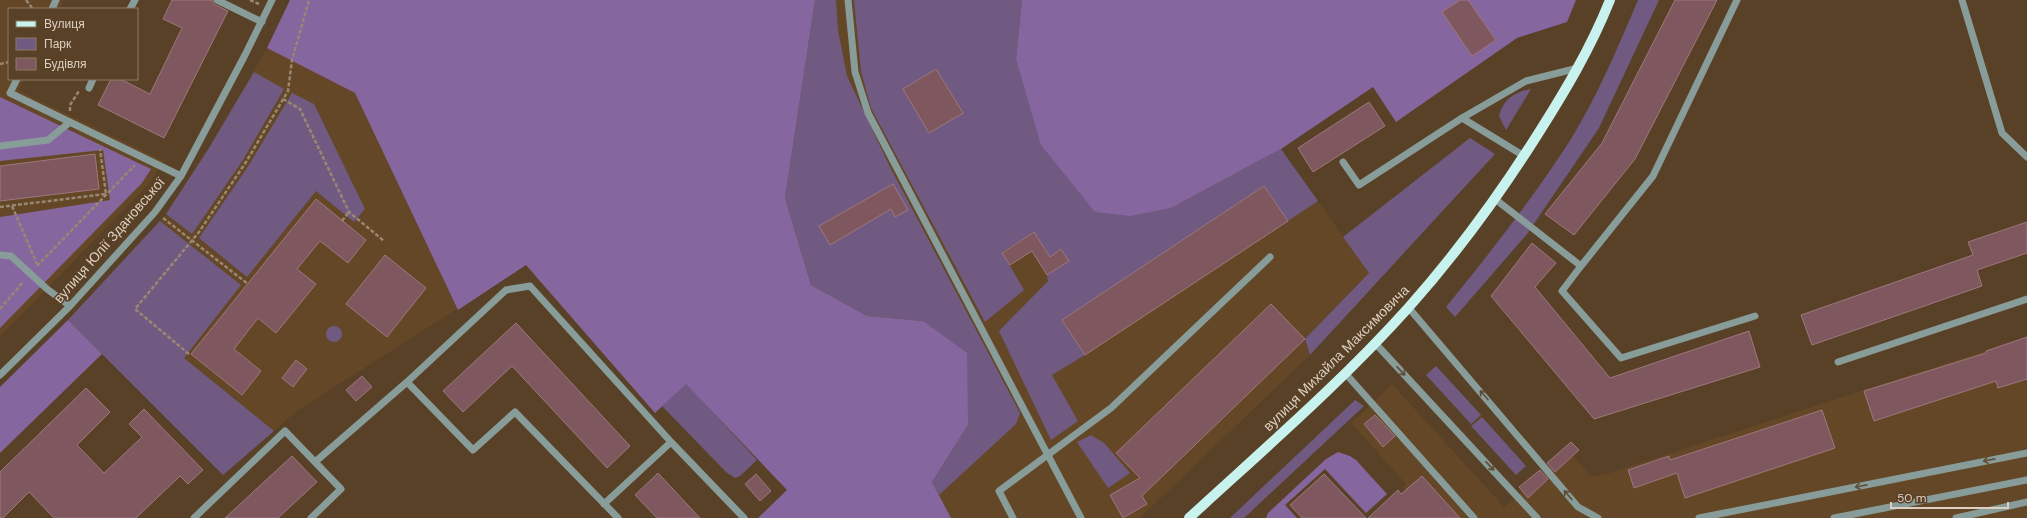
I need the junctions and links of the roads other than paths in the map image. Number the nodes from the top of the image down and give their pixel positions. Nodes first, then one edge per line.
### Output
1 (217, 0) edge
2 (272, 0) edge
3 (848, 0) edge
4 (1610, 0) edge
5 (1737, 0) edge
6 (1962, 0) edge
7 (262, 22) junction
8 (1578, 68) junction
9 (16, 80) edge
10 (93, 80) edge
11 (89, 88) road end
12 (1462, 118) junction
13 (70, 122) junction
14 (0, 146) edge
15 (1524, 156) junction
16 (2027, 157) edge
17 (1343, 162) dead end
18 (181, 176) junction
19 (1495, 199) junction
20 (0, 255) edge
21 (1270, 257) dead end
22 (1582, 266) junction
23 (2027, 299) edge
24 (70, 306) junction
25 (1408, 308) junction
26 (1755, 316) dead end
27 (1375, 343) junction
28 (1838, 362) dead end
29 (1345, 373) junction
30 (0, 375) edge
31 (407, 382) junction
32 (671, 442) junction
33 (2027, 453) edge
34 (1047, 454) junction
35 (315, 462) junction
36 (2027, 480) edge
37 (2027, 502) edge
38 (604, 504) junction
39 (194, 518) edge
40 (311, 518) edge
41 (618, 518) edge
42 (744, 518) edge
43 (1013, 518) edge
44 (1081, 518) edge
45 (1189, 518) edge
46 (1474, 518) edge
47 (1537, 518) edge
48 (1598, 518) edge
49 (1699, 518) edge
50 (1834, 518) edge
51 (1956, 518) edge

1 - 7 street
2 - 7 street, вулиця Юлії Здановської
3 - 34 street
4 - 8 main road, вулиця Михайла Максимовича
5 - 22 street
6 - 16 street
7 - 18 street, вулиця Юлії Здановської
8 - 12 street
8 - 15 main road, вулиця Михайла Максимовича
9 - 13 street
10 - 11 street
12 - 15 street
12 - 17 street
13 - 14 street
13 - 18 street
15 - 19 main road, вулиця Михайла Максимовича
18 - 24 street, вулиця Юлії Здановської
19 - 22 street
19 - 25 main road, вулиця Михайла Максимовича
20 - 24 street
21 - 34 street
22 - 26 street
23 - 28 street
24 - 30 street, вулиця Юлії Здановської
25 - 27 main road, вулиця Михайла Максимовича
48 -> 25 street
27 - 29 main road, вулиця Михайла Максимовича
27 -> 47 street
29 - 45 main road, вулиця Михайла Максимовича
29 - 46 street
31 - 32 street
31 - 35 street
31 - 38 street
32 - 38 street
32 - 42 street
33 -> 49 street
34 - 43 street
34 - 44 street
35 - 39 street
35 - 40 street
36 - 50 street
37 - 51 street
38 - 41 street

